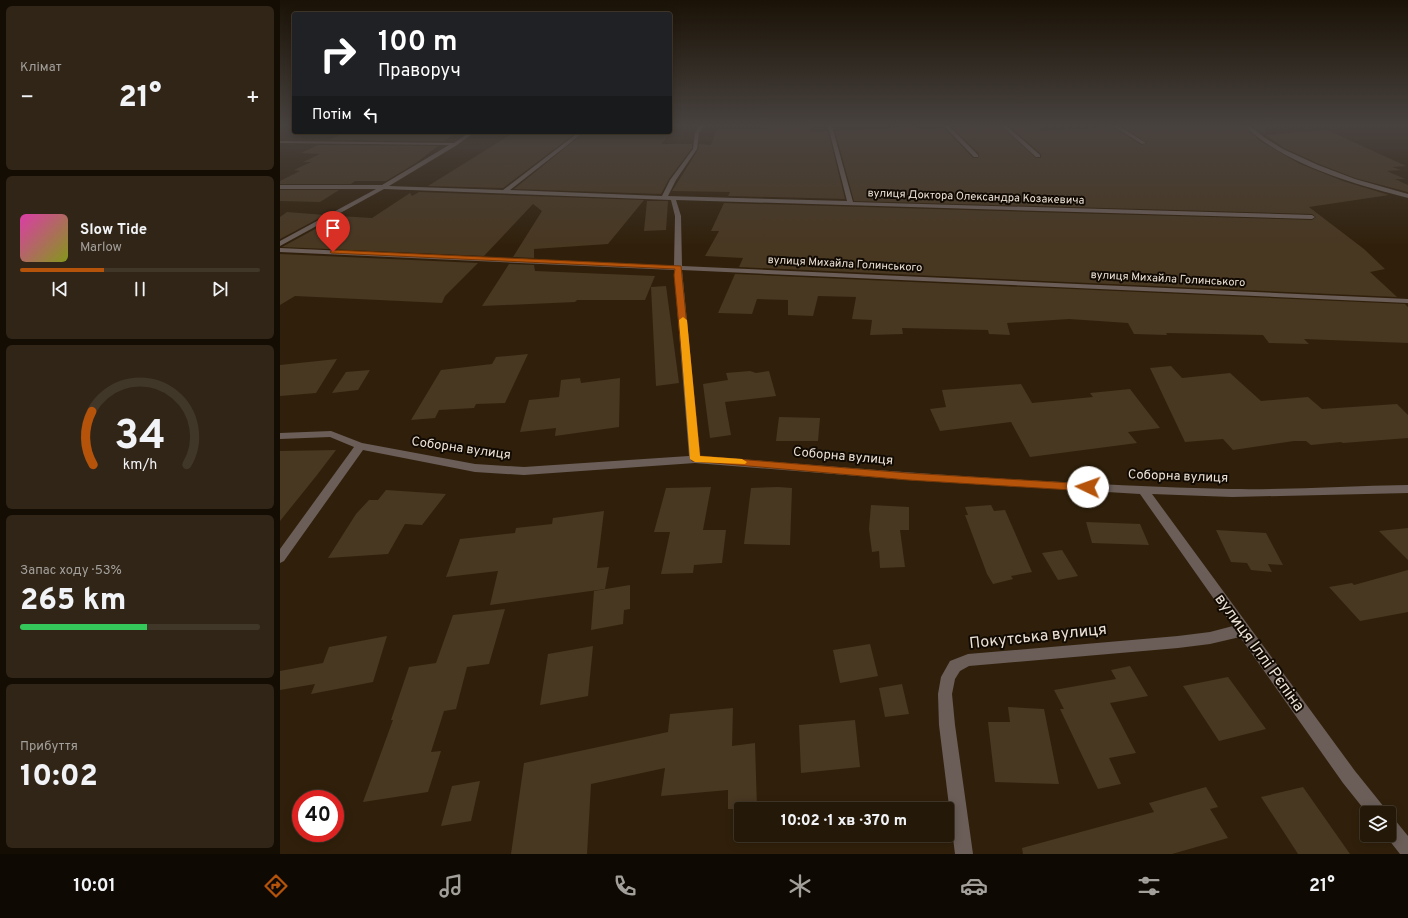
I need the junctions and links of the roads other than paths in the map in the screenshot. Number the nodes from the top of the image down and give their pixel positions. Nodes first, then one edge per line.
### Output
1 (418, 166) edge
2 (538, 166) edge
3 (682, 166) edge
4 (840, 166) edge
5 (1320, 166) edge
6 (280, 186) edge
7 (383, 187) junction
8 (505, 191) junction
9 (1408, 196) edge
10 (664, 198) junction
11 (673, 198) junction
12 (850, 203) junction
13 (1312, 218) dead end
14 (280, 244) edge
15 (280, 250) edge
16 (679, 267) junction
17 (1408, 301) edge
18 (280, 436) edge
19 (360, 446) junction
20 (695, 459) junction
21 (1408, 488) edge
22 (1143, 490) junction
23 (280, 558) edge
24 (1243, 630) junction
25 (1372, 806) edge
26 (1396, 835) edge
27 (1408, 850) edge
28 (964, 854) edge

1 - 7 street
2 - 8 street
3 - 10 street
4 - 12 street
5 - 9 street
6 - 7 street, вулиця Доктора Олександра Козакевича
7 - 8 street, вулиця Доктора Олександра Козакевича
7 - 14 street
8 - 10 street, вулиця Доктора Олександра Козакевича
10 - 11 street, вулиця Доктора Олександра Козакевича
11 - 12 street, вулиця Доктора Олександра Козакевича
11 - 16 street
12 - 13 street, вулиця Доктора Олександра Козакевича
15 - 16 street, вулиця Михайла Голинського
16 - 17 street, вулиця Михайла Голинського
16 - 20 street
18 - 19 street, Соборна вулиця
19 - 20 street, Соборна вулиця
19 - 23 street
20 - 22 street, Соборна вулиця
21 - 22 street, Соборна вулиця
22 - 24 street, вулиця Іллі Рєпіна
24 - 25 street, вулиця Іллі Рєпіна
24 - 28 street, Покутська вулиця
26 - 27 street

